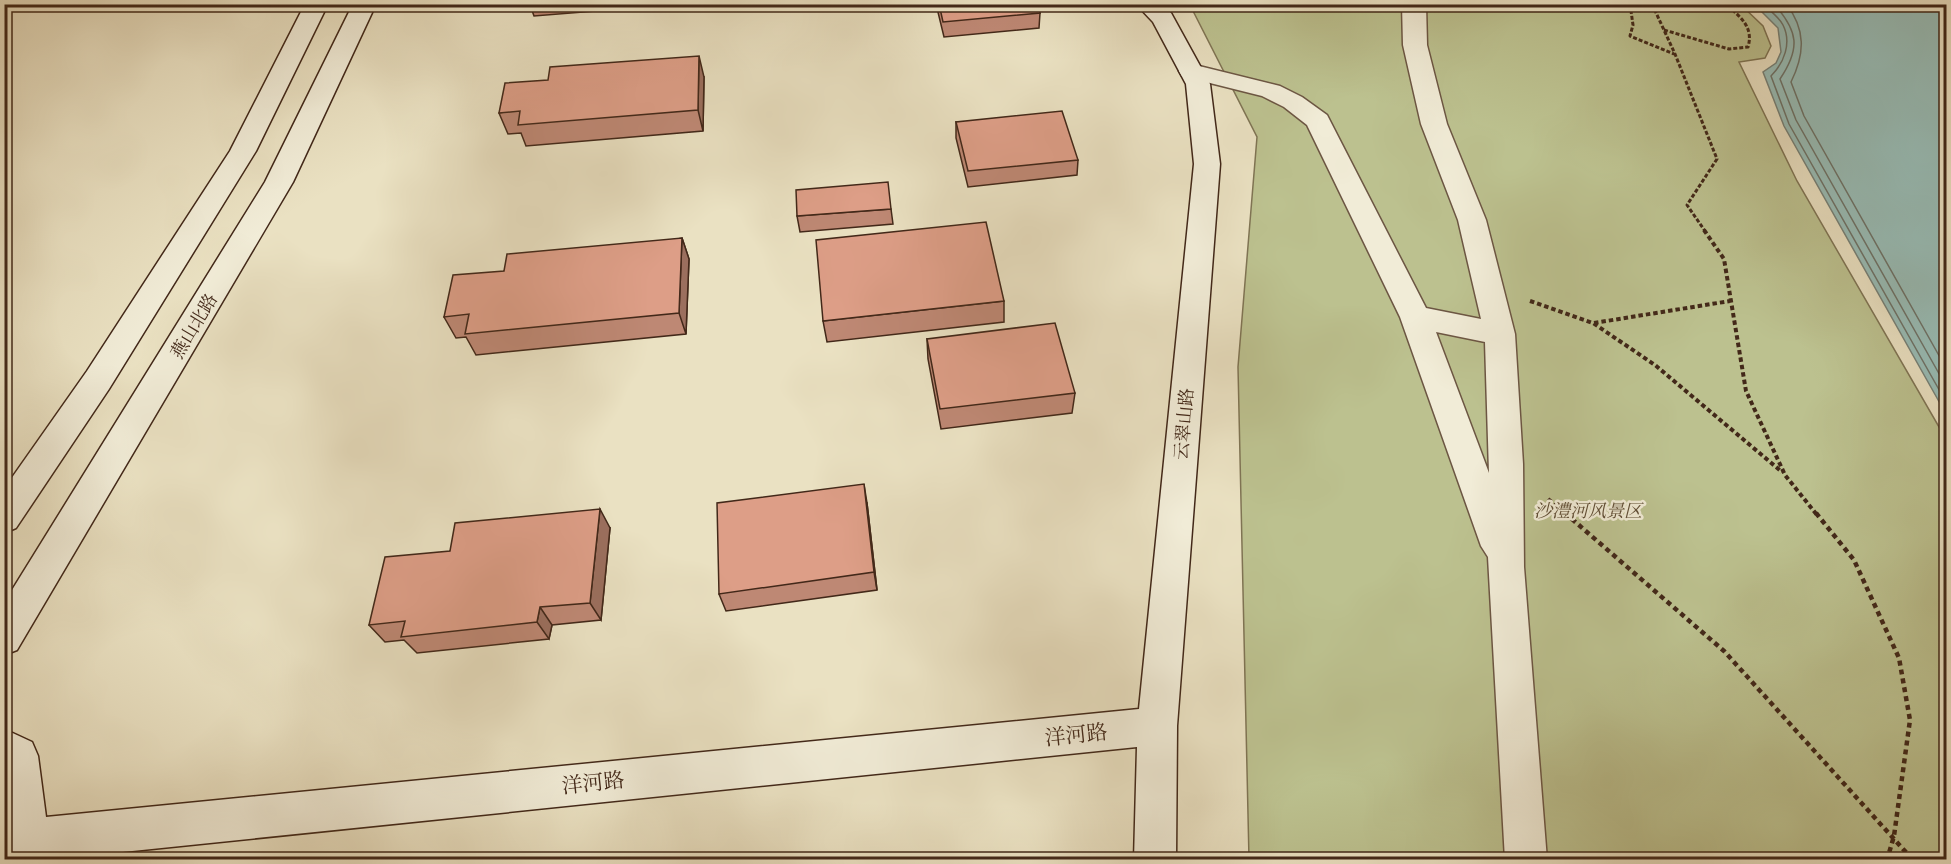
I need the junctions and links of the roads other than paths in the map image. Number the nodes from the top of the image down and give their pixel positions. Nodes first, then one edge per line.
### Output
1 (317, 4) edge
2 (365, 4) edge
3 (1147, 4) edge
4 (1414, 4) edge
5 (1191, 71) junction
6 (1414, 317) junction
7 (1500, 334) junction
8 (4, 518) edge
9 (1506, 567) junction
10 (4, 638) edge
11 (1157, 726) junction
12 (4, 749) edge
13 (16, 850) edge
14 (1155, 860) edge
15 (1526, 860) edge

1 - 8 street
2 - 10 street, 燕山北路
3 - 5 street, 云翠山路
4 - 7 street
5 - 6 street
5 - 11 street, 云翠山路
6 - 7 street
6 - 9 street
7 - 9 street
9 - 15 street
11 - 13 street, 洋河路
11 - 14 street, 云翠山路
12 - 13 street, 洋河路

